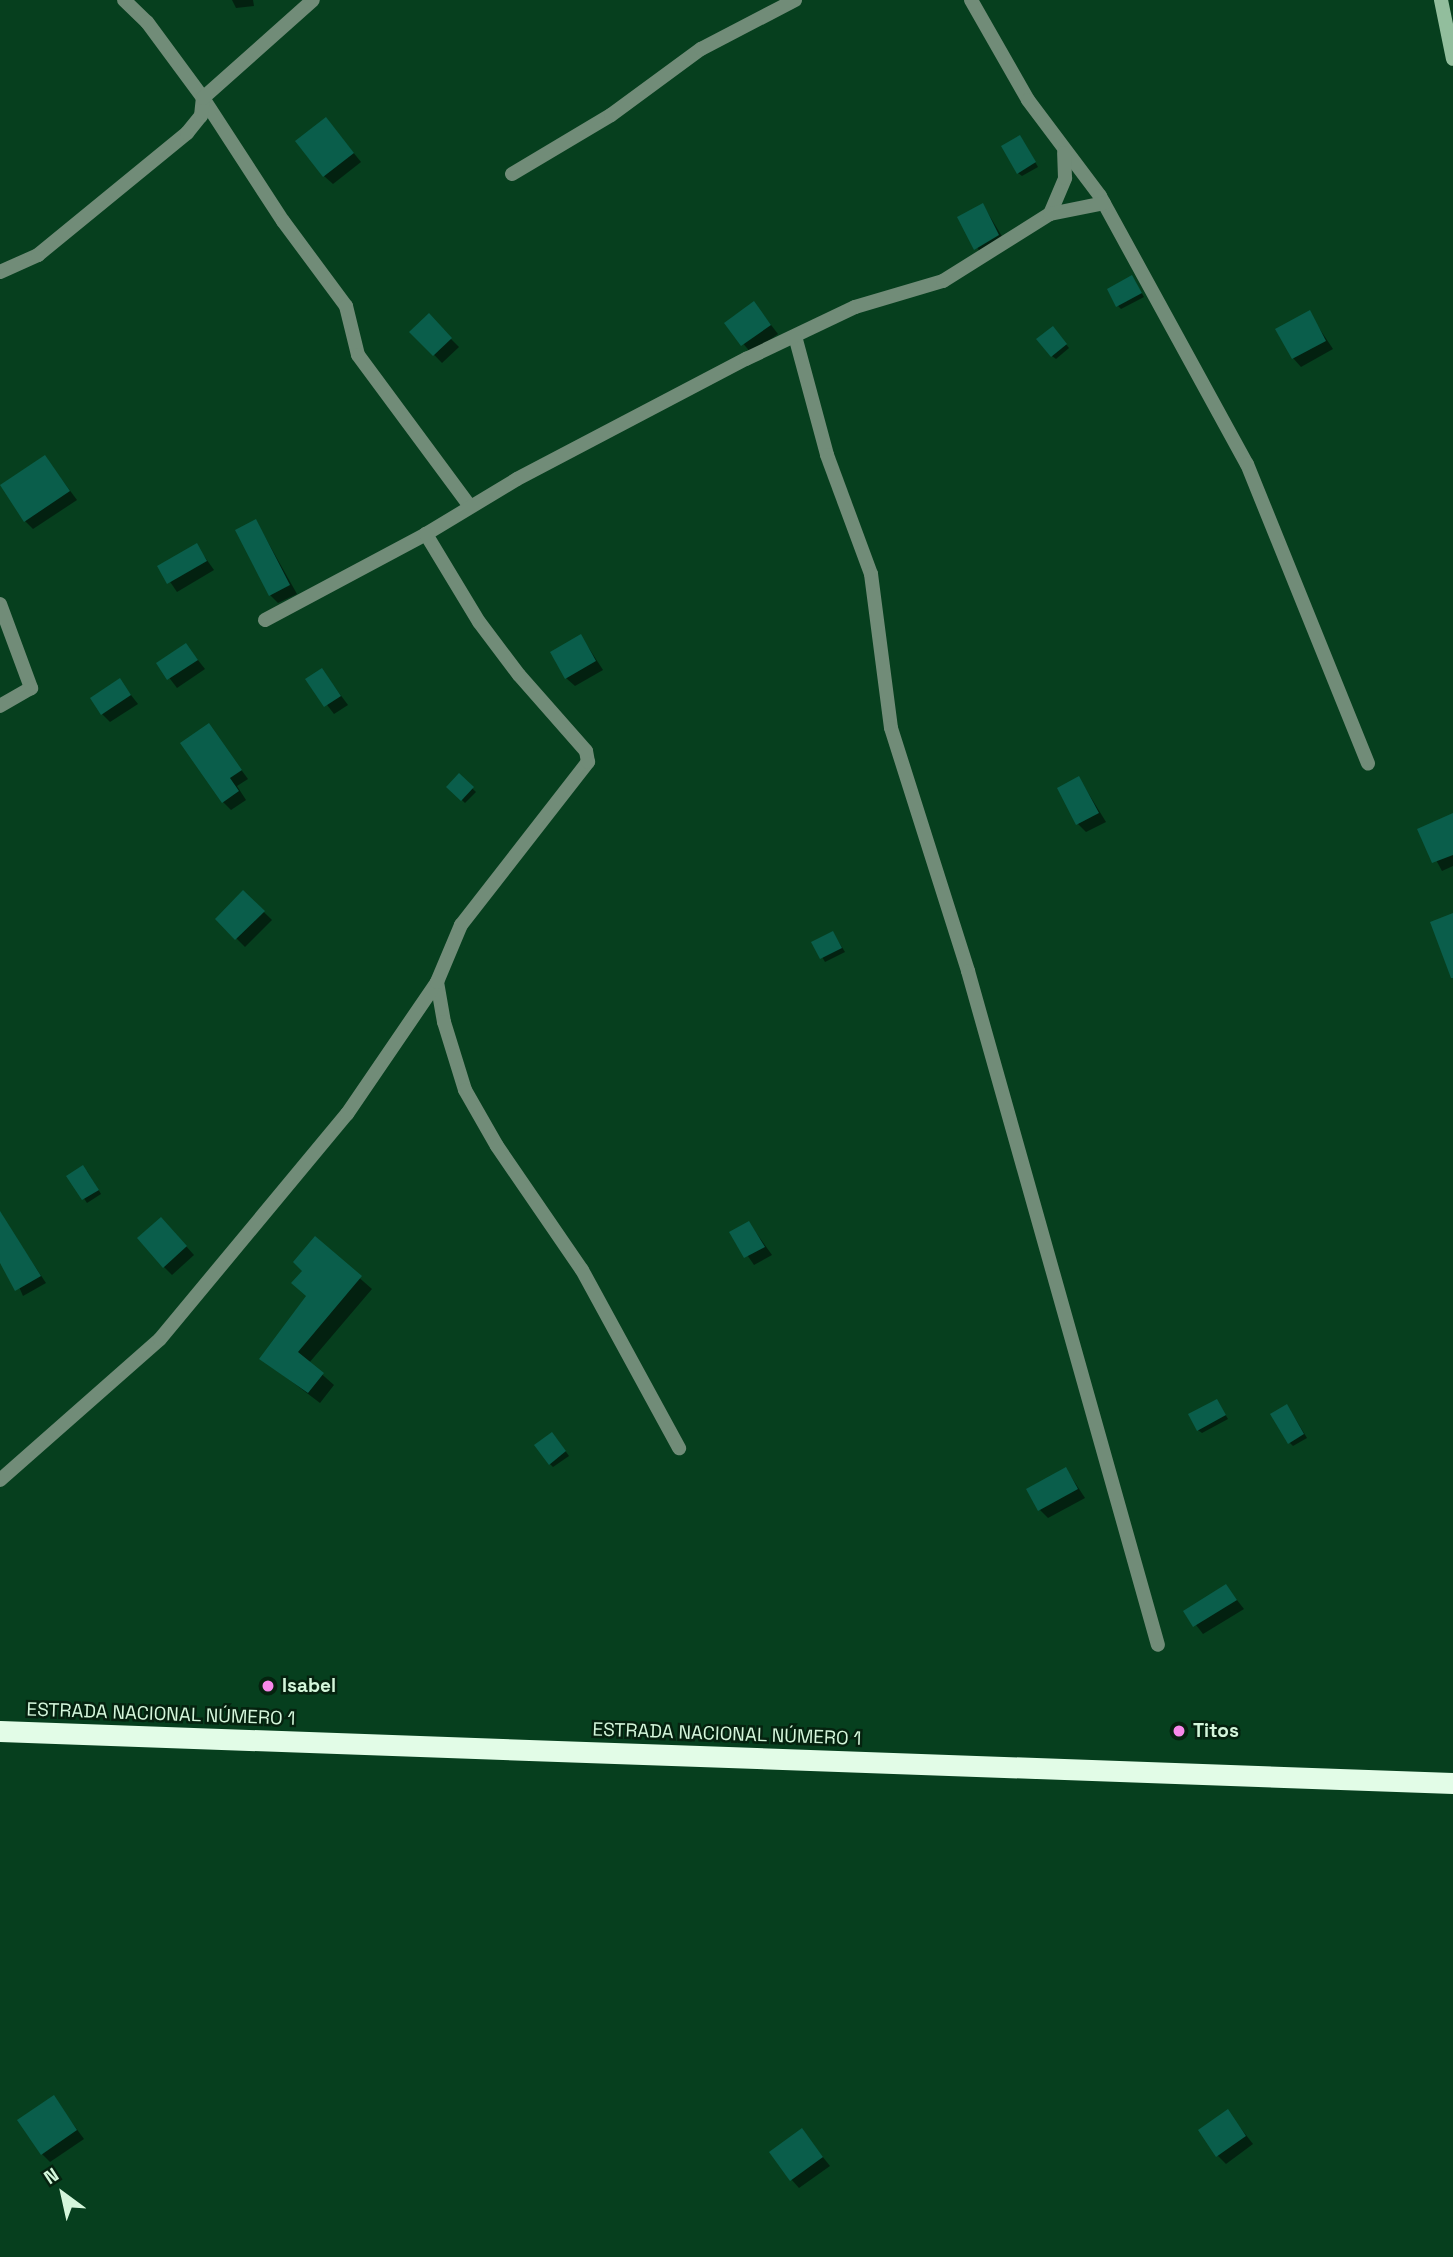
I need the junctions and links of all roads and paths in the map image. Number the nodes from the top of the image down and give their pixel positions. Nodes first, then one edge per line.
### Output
1 (124, 0) edge
2 (313, 0) edge
3 (795, 0) edge
4 (971, 0) edge
5 (1441, 0) edge
6 (1453, 59) edge
7 (203, 98) junction
8 (1063, 150) junction
9 (512, 174) dead end
10 (1104, 204) junction
11 (1050, 214) junction
12 (0, 272) edge
13 (795, 336) junction
14 (469, 505) junction
15 (426, 534) junction
16 (0, 604) edge
17 (265, 620) dead end
18 (0, 706) edge
19 (1368, 764) dead end
20 (437, 982) junction
21 (680, 1448) dead end
22 (0, 1480) edge
23 (1158, 1645) dead end
24 (0, 1731) edge
25 (1453, 1783) edge

1 - 7 street
2 - 7 street
3 - 9 street
4 - 8 street
5 - 6 street
7 - 12 street
7 - 14 street
8 - 10 street
8 - 11 street
10 - 11 street
10 - 19 street
11 - 13 street
13 - 14 street
13 - 23 street
14 - 15 street
15 - 17 street
15 - 20 street
16 - 18 street
20 - 21 street
20 - 22 street
24 - 25 highway, ESTRADA NACIONAL NÚMERO 1

